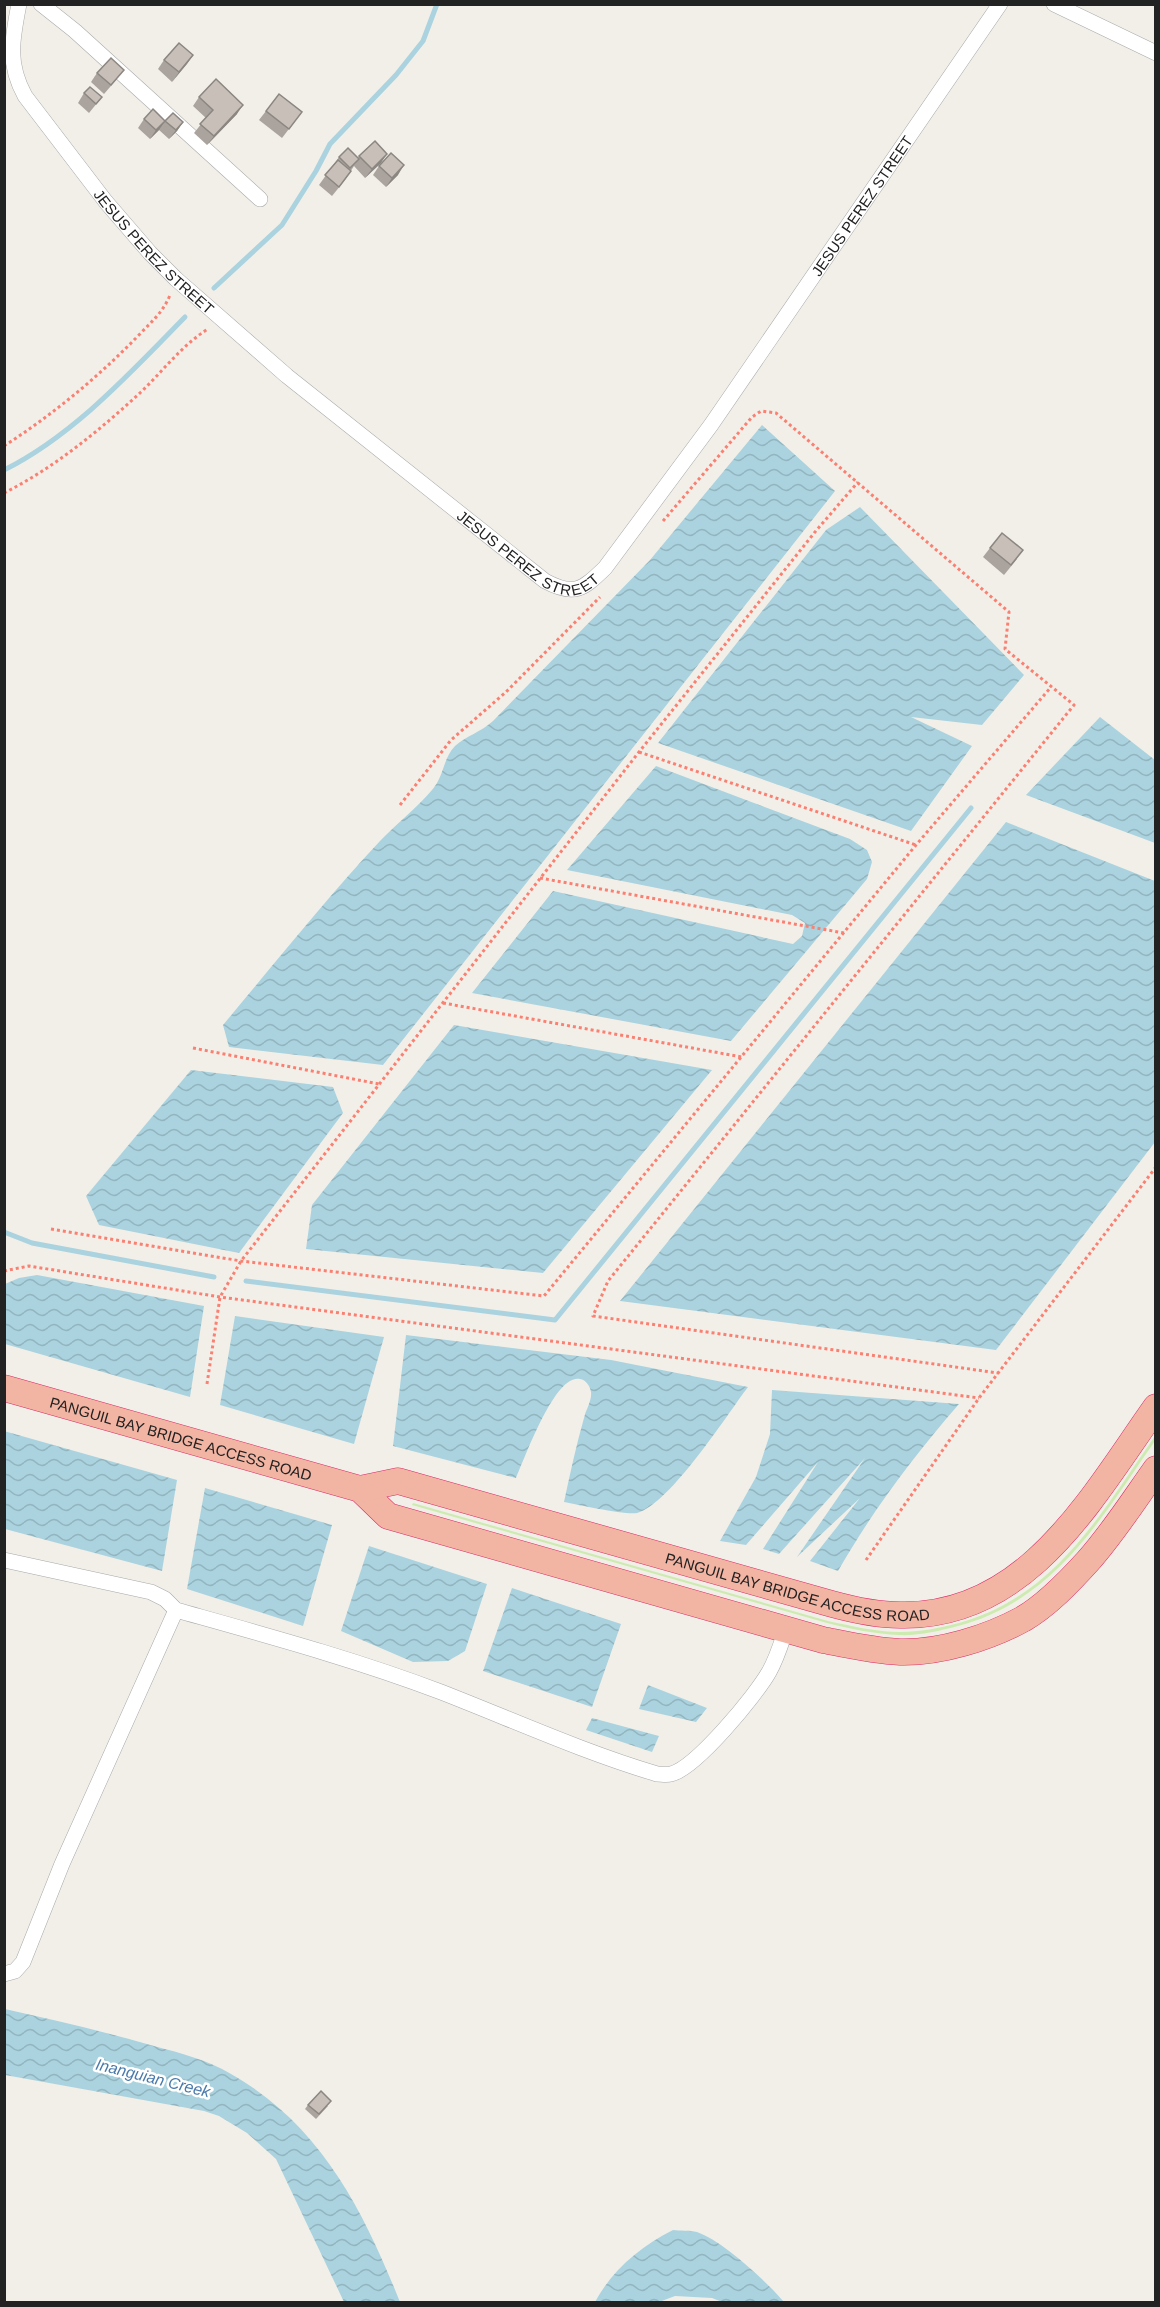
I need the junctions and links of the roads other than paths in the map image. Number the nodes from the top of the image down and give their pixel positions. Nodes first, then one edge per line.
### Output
1 (19, 4) edge
2 (42, 4) edge
3 (1000, 4) edge
4 (1054, 4) edge
5 (1155, 53) edge
6 (260, 199) dead end
7 (4, 1388) edge
8 (1155, 1407) edge
9 (1155, 1469) edge
10 (360, 1489) junction
11 (4, 1560) edge
12 (176, 1610) junction
13 (786, 1629) junction
14 (4, 1974) edge

1 - 3 street, JESUS PEREZ STREET
2 - 6 street
4 - 5 street
7 - 10 highway, PANGUIL BAY BRIDGE ACCESS ROAD
8 - 10 highway, PANGUIL BAY BRIDGE ACCESS ROAD
9 - 13 highway, PANGUIL BAY BRIDGE ACCESS ROAD
10 - 13 highway, PANGUIL BAY BRIDGE ACCESS ROAD
11 - 12 street
12 - 13 street
12 - 14 street

